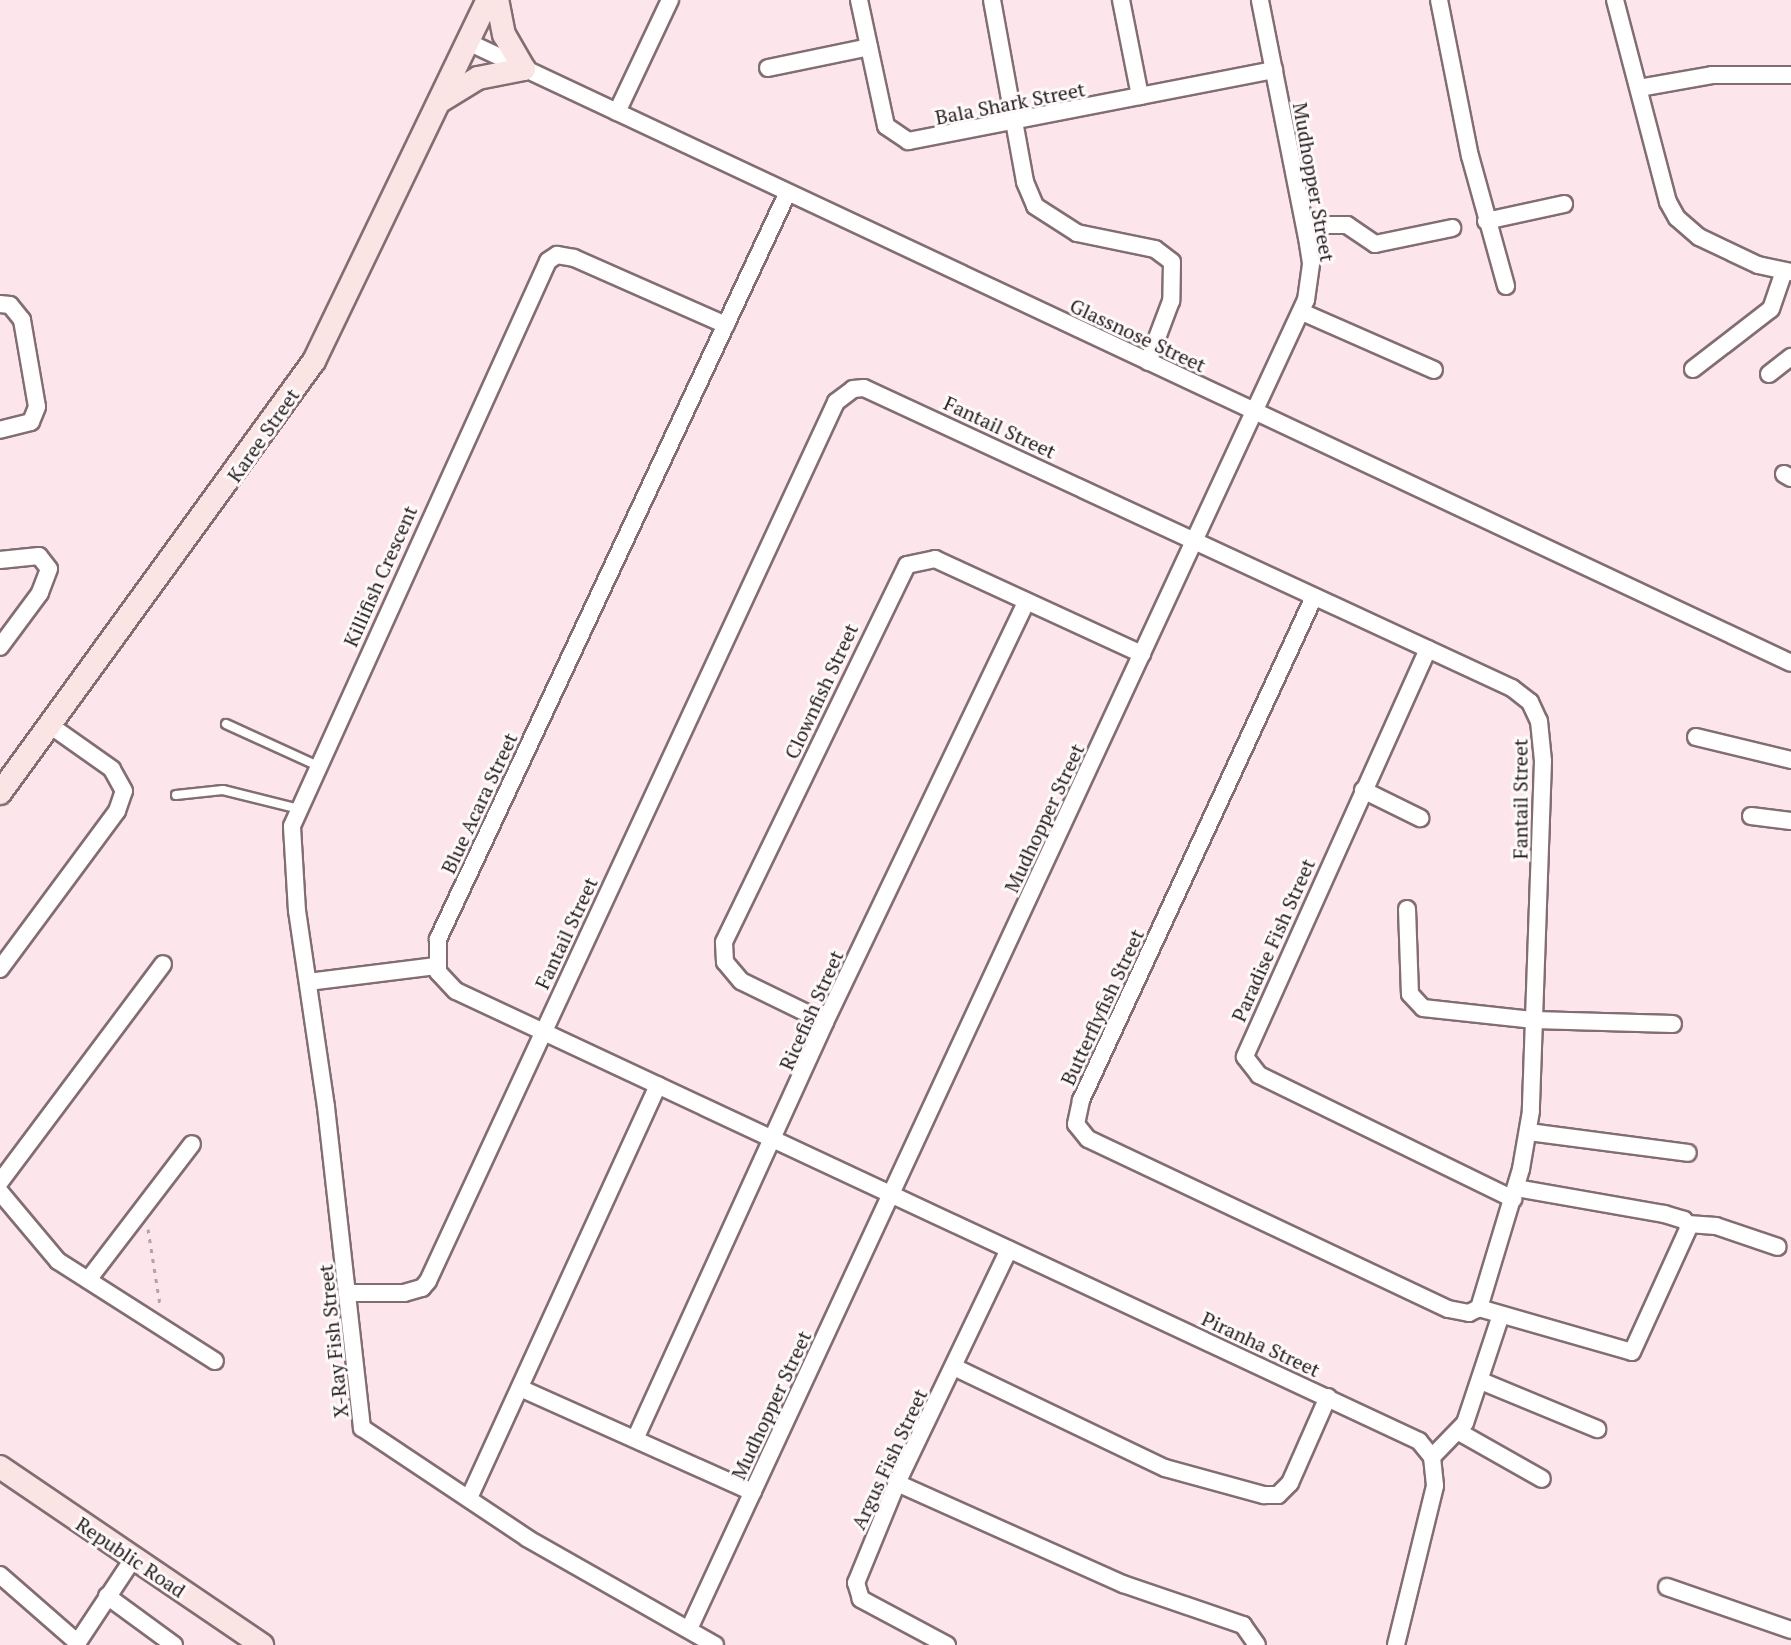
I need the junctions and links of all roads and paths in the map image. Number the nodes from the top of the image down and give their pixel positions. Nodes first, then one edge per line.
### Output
1 (488, 0) edge
2 (497, 0) edge
3 (670, 0) edge
4 (859, 0) edge
5 (992, 0) edge
6 (1121, 0) edge
7 (1260, 0) edge
8 (1439, 0) edge
9 (1615, 0) edge
10 (468, 42) junction
11 (869, 47) junction
12 (768, 68) dead end
13 (524, 69) junction
14 (1274, 70) junction
15 (1791, 75) edge
16 (1639, 88) junction
17 (1140, 96) junction
18 (442, 100) junction
19 (617, 112) junction
20 (1016, 124) junction
21 (787, 194) junction
22 (1564, 204) dead end
23 (1486, 221) junction
24 (1305, 225) junction
25 (1452, 228) dead end
26 (1787, 272) edge
27 (1506, 286) dead end
28 (0, 304) edge
29 (1302, 312) junction
30 (726, 325) junction
31 (1791, 357) edge
32 (1148, 362) junction
33 (1693, 369) dead end
34 (1434, 370) dead end
35 (1769, 374) dead end
36 (1257, 413) junction
37 (0, 430) edge
38 (1198, 541) junction
39 (0, 560) edge
40 (1314, 597) junction
41 (1026, 602) junction
42 (0, 647) edge
43 (1428, 649) junction
44 (1142, 654) junction
45 (1791, 663) edge
46 (226, 724) dead end
47 (51, 726) junction
48 (1696, 737) dead end
49 (1791, 760) edge
50 (316, 765) junction
51 (1363, 790) junction
52 (0, 793) edge
53 (176, 795) dead end
54 (296, 808) junction
55 (1751, 816) dead end
56 (1420, 818) dead end
57 (1791, 821) edge
58 (1407, 909) dead end
59 (163, 964) dead end
60 (436, 966) junction
61 (0, 969) edge
62 (308, 982) junction
63 (1534, 1020) junction
64 (825, 1022) junction
65 (1673, 1024) dead end
66 (544, 1031) junction
67 (658, 1085) junction
68 (1529, 1132) junction
69 (775, 1141) junction
70 (192, 1144) dead end
71 (1688, 1153) dead end
72 (0, 1182) edge
73 (0, 1192) edge
74 (1514, 1193) junction
75 (893, 1194) junction
76 (144, 1206) junction
77 (1688, 1224) junction
78 (1778, 1247) dead end
79 (1009, 1249) junction
80 (88, 1280) junction
81 (349, 1293) junction
82 (1474, 1311) junction
83 (1501, 1315) junction
84 (164, 1330) junction
85 (215, 1361) dead end
86 (954, 1367) junction
87 (1481, 1381) junction
88 (520, 1388) junction
89 (1328, 1397) junction
90 (1597, 1429) dead end
91 (1459, 1432) junction
92 (636, 1437) junction
93 (1432, 1457) junction
94 (0, 1467) edge
95 (1542, 1479) dead end
96 (897, 1483) junction
97 (753, 1492) junction
98 (469, 1498) junction
99 (133, 1559) junction
100 (0, 1575) edge
101 (1667, 1587) dead end
102 (107, 1596) junction
103 (689, 1629) junction
104 (1791, 1630) edge
105 (77, 1644) edge
106 (169, 1644) edge
107 (262, 1645) edge
108 (715, 1645) edge
109 (947, 1645) edge
110 (1257, 1645) edge
111 (1396, 1645) edge

1 - 10 street, Karee Street
2 - 13 street
3 - 19 street
4 - 11 street, Bala Shark Street
5 - 20 street
6 - 17 street
7 - 14 street, Mudhopper Street
8 - 23 street
9 - 16 street
10 - 13 street, Glassnose Street
10 - 18 street, Karee Street
11 - 12 street
11 - 20 street, Bala Shark Street
13 - 18 street
13 - 19 street, Glassnose Street
14 - 17 street, Bala Shark Street
14 - 24 street, Mudhopper Street
15 - 16 street
16 - 26 street
17 - 20 street, Bala Shark Street
18 - 47 street, Karee Street
19 - 21 street, Glassnose Street
20 - 32 street
21 - 30 street, Blue Acara Street
21 - 32 street, Glassnose Street
22 - 23 street
23 - 27 street
24 - 25 street
24 - 29 street, Mudhopper Street
26 - 33 street
28 - 37 street
29 - 34 street
29 - 36 street, Mudhopper Street
30 - 50 street, Killifish Crescent
30 - 60 street, Blue Acara Street
31 - 35 street
32 - 36 street, Glassnose Street
36 - 38 street, Mudhopper Street
36 - 45 street, Glassnose Street
38 - 40 street, Fantail Street
38 - 44 street, Mudhopper Street
38 - 66 street, Fantail Street
39 - 42 street
40 - 43 street, Fantail Street
40 - 82 street, Butterflyfish Street
41 - 44 street, Clownfish Street
41 - 64 street, Ricefish Street
41 - 64 street, Clownfish Street
43 - 51 street, Paradise Fish Street
43 - 63 street, Fantail Street
44 - 75 street, Mudhopper Street
46 - 50 lane
47 - 52 street, Karee Street
47 - 61 street
48 - 49 street
50 - 54 street, Killifish Crescent
51 - 56 street
51 - 74 street, Paradise Fish Street
53 - 54 lane
54 - 62 street, Killifish Crescent
55 - 57 street
58 - 63 street
59 - 72 street
60 - 62 street
60 - 66 street
62 - 81 street, X-Ray Fish Street
63 - 65 street
63 - 68 street, Fantail Street
64 - 69 street, Ricefish Street
66 - 67 street
66 - 81 street, Fantail Street
67 - 69 street
67 - 88 street
68 - 71 street
68 - 74 street, Fantail Street
69 - 75 street
69 - 92 street, Ricefish Street
70 - 76 street
73 - 80 street
74 - 77 street
74 - 82 street, Fantail Street
75 - 79 street, Piranha Street
75 - 97 street, Mudhopper Street
76 - 80 street
76 - 84 path
77 - 78 street
77 - 83 street
79 - 86 street, Argus Fish Street
79 - 89 street, Piranha Street
80 - 84 street
81 - 98 street, X-Ray Fish Street
82 - 83 street
83 - 87 street
84 - 85 street
86 - 89 street
86 - 96 street, Argus Fish Street
87 - 90 street
87 - 91 street
88 - 92 street
88 - 98 street
89 - 93 street, Piranha Street
91 - 93 street
91 - 95 street
92 - 97 street
93 - 111 street
94 - 99 street, Republic Road
96 - 109 street, Argus Fish Street
96 - 110 street
97 - 103 street, Mudhopper Street
98 - 103 street, X-Ray Fish Street
99 - 102 street
99 - 107 street, Republic Road
100 - 105 street
101 - 104 street
102 - 105 street
102 - 106 street
103 - 108 street, X-Ray Fish Street

